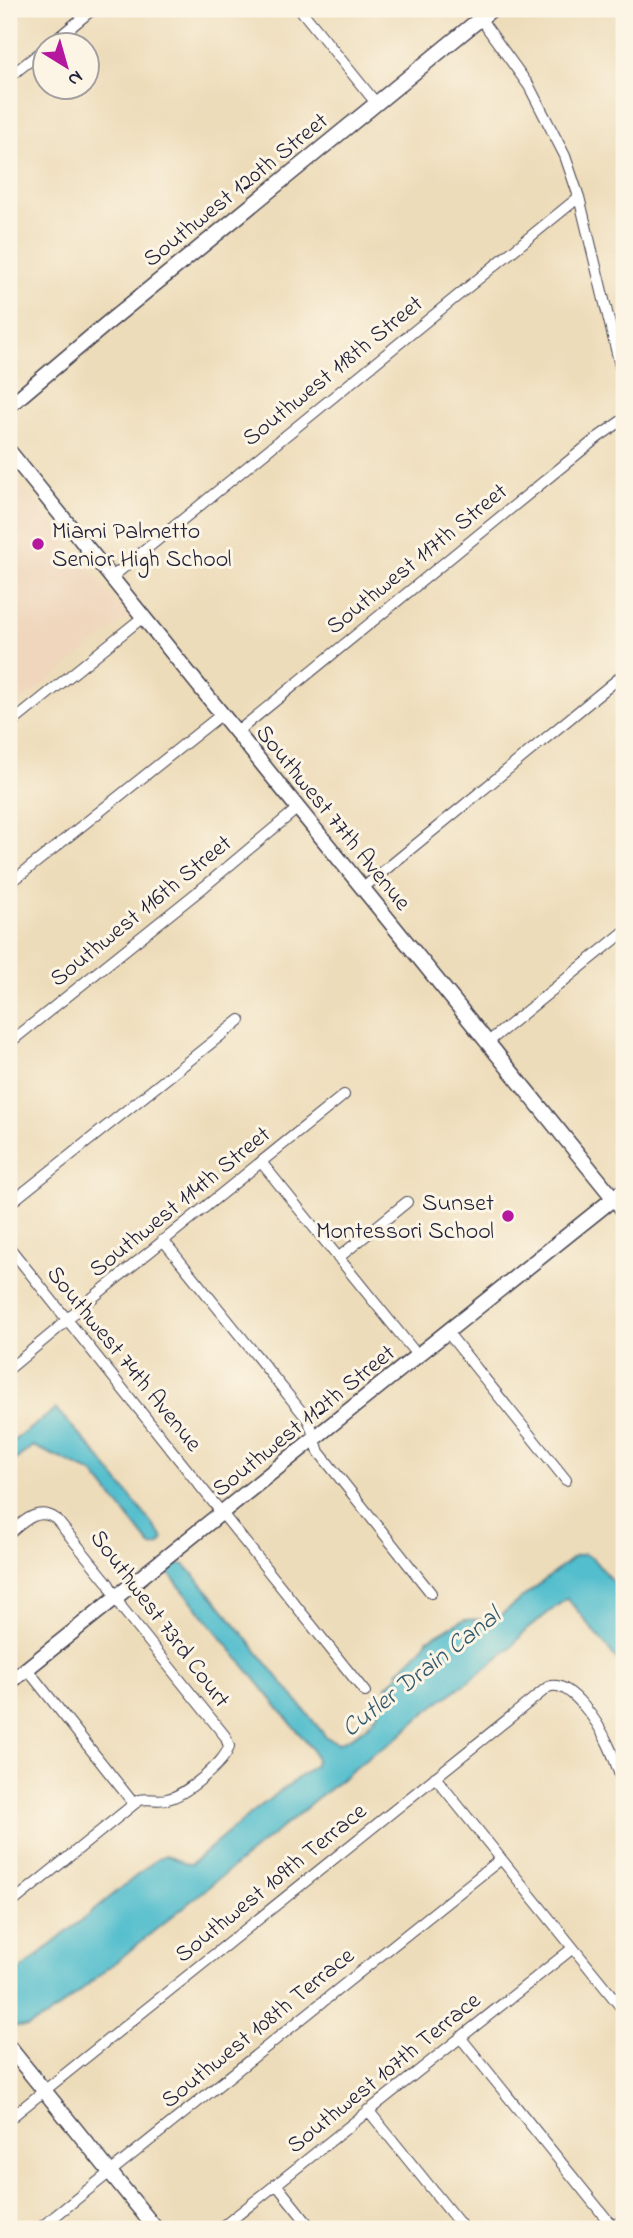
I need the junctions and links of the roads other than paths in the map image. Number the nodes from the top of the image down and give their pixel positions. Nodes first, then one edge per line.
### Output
1 (93, 9) edge
2 (300, 9) edge
3 (486, 14) edge
4 (65, 32) edge
5 (32, 59) edge
6 (9, 78) edge
7 (376, 103) junction
8 (579, 197) junction
9 (624, 382) edge
10 (9, 406) edge
11 (624, 419) edge
12 (9, 451) edge
13 (112, 577) junction
14 (144, 617) junction
15 (624, 674) edge
16 (222, 714) junction
17 (9, 724) edge
18 (237, 733) junction
19 (298, 808) junction
20 (9, 884) edge
21 (363, 888) junction
22 (624, 932) edge
23 (240, 1020) dead end
24 (9, 1043) edge
25 (487, 1044) junction
26 (344, 1095) dead end
27 (261, 1162) junction
28 (619, 1194) edge
29 (407, 1202) dead end
30 (9, 1204) edge
31 (624, 1211) edge
32 (163, 1240) junction
33 (9, 1247) edge
34 (338, 1258) junction
35 (67, 1320) junction
36 (448, 1332) junction
37 (418, 1356) junction
38 (9, 1368) edge
39 (314, 1439) junction
40 (566, 1480) dead end
41 (222, 1514) junction
42 (9, 1534) edge
43 (431, 1593) dead end
44 (116, 1598) junction
45 (27, 1669) junction
46 (9, 1683) edge
47 (365, 1692) dead end
48 (435, 1777) junction
49 (624, 1786) edge
50 (134, 1804) junction
51 (501, 1859) junction
52 (9, 1905) edge
53 (573, 1948) junction
54 (624, 2011) edge
55 (460, 2037) junction
56 (9, 2047) edge
57 (44, 2090) junction
58 (369, 2110) junction
59 (9, 2119) edge
60 (110, 2172) junction
61 (276, 2184) junction
62 (624, 2219) edge
63 (612, 2228) edge
64 (39, 2229) edge
65 (156, 2229) edge
66 (220, 2229) edge
67 (313, 2229) edge
68 (464, 2229) edge

1 - 4 street
2 - 7 street
3 - 7 street, Southwest 120th Street
3 - 8 street
5 - 6 street
7 - 10 street, Southwest 120th Street
8 - 9 street
8 - 13 street, Southwest 118th Street
11 - 18 street, Southwest 117th Street
12 - 13 street, Southwest 77th Avenue
13 - 14 street, Southwest 77th Avenue
14 - 16 street, Southwest 77th Avenue
14 - 17 street
15 - 21 street
16 - 18 street, Southwest 77th Avenue
16 - 20 street
18 - 19 street, Southwest 77th Avenue
19 - 21 street, Southwest 77th Avenue
19 - 24 street, Southwest 116th Street
21 - 25 street, Southwest 77th Avenue
22 - 25 street
23 - 30 street
25 - 28 street, Southwest 77th Avenue
26 - 27 street, Southwest 114th Street
27 - 32 street, Southwest 114th Street
27 - 34 street
28 - 31 street, Southwest 77th Avenue
28 - 36 street, Southwest 112th Street
29 - 34 street
32 - 35 street, Southwest 114th Street
32 - 39 street
33 - 35 street, Southwest 74th Avenue
34 - 37 street
35 - 38 street, Southwest 114th Street
35 - 41 street, Southwest 74th Avenue
36 - 37 street, Southwest 112th Street
36 - 40 street
37 - 39 street, Southwest 112th Street
39 - 41 street, Southwest 112th Street
39 - 43 street
41 - 44 street, Southwest 112th Street
41 - 47 street, Southwest 74th Avenue
42 - 44 street, Southwest 73rd Court
44 - 45 street, Southwest 112th Street
44 - 50 street, Southwest 73rd Court
45 - 46 street, Southwest 112th Street
45 - 50 street
48 - 49 street, Southwest 109th Terrace
48 - 51 street
48 - 57 street, Southwest 109th Terrace
50 - 52 street
51 - 53 street
51 - 60 street, Southwest 108th Terrace
53 - 54 street
53 - 55 street, Southwest 107th Terrace
55 - 58 street, Southwest 107th Terrace
55 - 63 street
56 - 57 street
57 - 59 street, Southwest 109th Terrace
57 - 60 street
58 - 61 street, Southwest 107th Terrace
58 - 68 street
60 - 64 street, Southwest 108th Terrace
60 - 65 street
61 - 66 street, Southwest 107th Terrace
61 - 67 street
62 - 63 street

